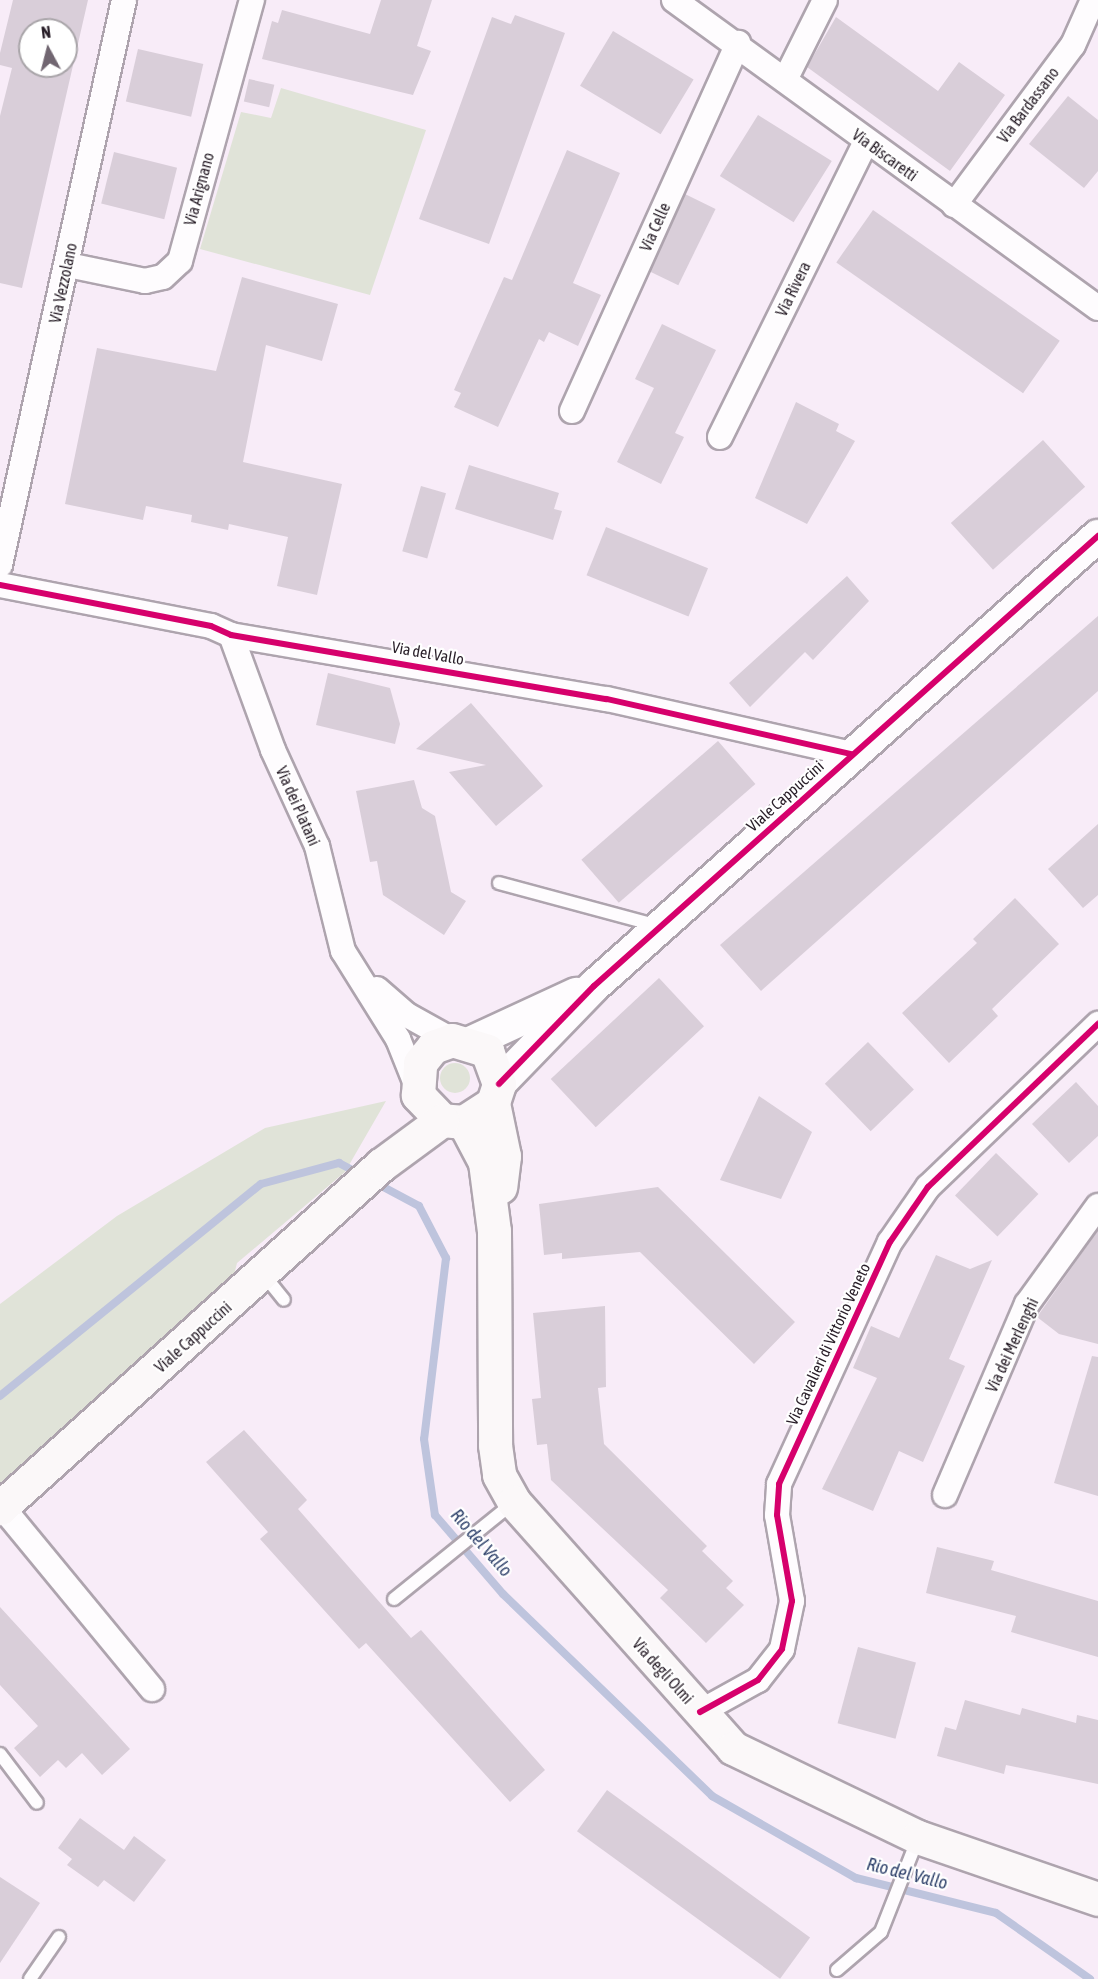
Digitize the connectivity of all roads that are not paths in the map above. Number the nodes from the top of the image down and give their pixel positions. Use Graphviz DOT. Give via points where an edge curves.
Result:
graph roads {
  1 [pos="124,0"];
  2 [pos="252,0"];
  3 [pos="674,0"];
  4 [pos="825,0"];
  5 [pos="1093,0"];
  6 [pos="738,43"];
  7 [pos="785,80"];
  8 [pos="866,141"];
  9 [pos="954,205"];
  10 [pos="68,265"];
  11 [pos="1098,308"];
  12 [pos="572,411"];
  13 [pos="720,437"];
  14 [pos="1098,536"];
  15 [pos="0,565"];
  16 [pos="0,585"];
  17 [pos="231,635"];
  18 [pos="852,754"];
  19 [pos="499,883"];
  20 [pos="660,926"];
  21 [pos="361,976"];
  22 [pos="594,986"];
  23 [pos="1098,1024"];
  24 [pos="462,1041"];
  25 [pos="417,1089"];
  26 [pos="496,1094"];
  27 [pos="453,1121"];
  28 [pos="405,1139"];
  29 [pos="1098,1206"];
  30 [pos="494,1231"];
  31 [pos="263,1274"];
  32 [pos="284,1300"];
  33 [pos="945,1495"];
  34 [pos="514,1502"];
  35 [pos="1,1507"];
  36 [pos="394,1599"];
  37 [pos="152,1689"];
  38 [pos="700,1712"];
  39 [pos="0,1754"];
  40 [pos="37,1803"];
  41 [pos="918,1837"];
  42 [pos="1098,1899"];
  43 [pos="59,1937"];
  44 [pos="837,1970"];
  45 [pos="30,1979"];
  1 -- 10 [label="street, Via Vezzolano"];
  2 -- 10 [label="street, Via Arignano" via="180,261 163,277 145,281"];
  3 -- 6 [label="street, Via Biscaretti"];
  4 -- 7 [label="street"];
  5 -- 9 [label="street, Via Bardassano" via="1073,45"];
  6 -- 7 [label="street, Via Biscaretti"];
  6 -- 12 [label="street, Via Celle"];
  7 -- 8 [label="street, Via Biscaretti"];
  8 -- 9 [label="street, Via Biscaretti"];
  8 -- 13 [label="street, Via Rivera"];
  9 -- 11 [label="street, Via Biscaretti"];
  10 -- 15 [label="street, Via Vezzolano"];
  14 -- 18 [label="street, Viale Cappuccini"];
  16 -- 17 [label="street, Via del Vallo" via="211,626"];
  17 -- 18 [label="street, Via del Vallo" via="607,699"];
  17 -- 21 [label="street, Via dei Platani" via="273,750 317,846 343,951"];
  18 -- 20 [label="street, Viale Cappuccini"];
  19 -- 20 [label="lane"];
  20 -- 22 [label="street, Viale Cappuccini"];
  21 -- 24 [label="street, Via dei Platani" via="407,1015"];
  21 -- 25 [label="street, Via dei Platani" via="398,1039"];
  22 -- 24 [label="street, Viale Cappuccini"];
  22 -- 26 [label="street, Viale Cappuccini"];
  23 -- 38 [label="street, Via Cavalieri di Vittorio Veneto" via="928,1187 890,1242 779,1484 777,1515 792,1592 782,1649 758,1680"];
  24 -- 25 [label="main road" via="433,1047 420,1063"];
  24 -- 26 [label="main road" via="497,1066"];
  25 -- 27 [label="main road"];
  25 -- 28 [label="main road, Viale Cappuccini"];
  26 -- 27 [label="main road"];
  26 -- 30 [label="main road, Via degli Olmi" via="504,1156"];
  27 -- 28 [label="main road, Viale Cappuccini"];
  27 -- 30 [label="main road, Via degli Olmi" via="485,1162"];
  28 -- 31 [label="main road, Viale Cappuccini"];
  29 -- 33 [label="street, Via dei Merlenghi" via="1028,1304"];
  30 -- 34 [label="main road, Via degli Olmi" via="495,1445 499,1475"];
  31 -- 32 [label="lane"];
  31 -- 35 [label="main road, Viale Cappuccini"];
  34 -- 36 [label="lane"];
  34 -- 38 [label="main road, Via degli Olmi"];
  35 -- 37 [label="street, Viale Cappuccini"];
  38 -- 41 [label="main road, Via degli Olmi" via="744,1756"];
  39 -- 40 [label="lane"];
  41 -- 42 [label="main road, Via degli Olmi"];
  41 -- 44 [label="lane" via="880,1932"];
  43 -- 45 [label="lane"];
}
